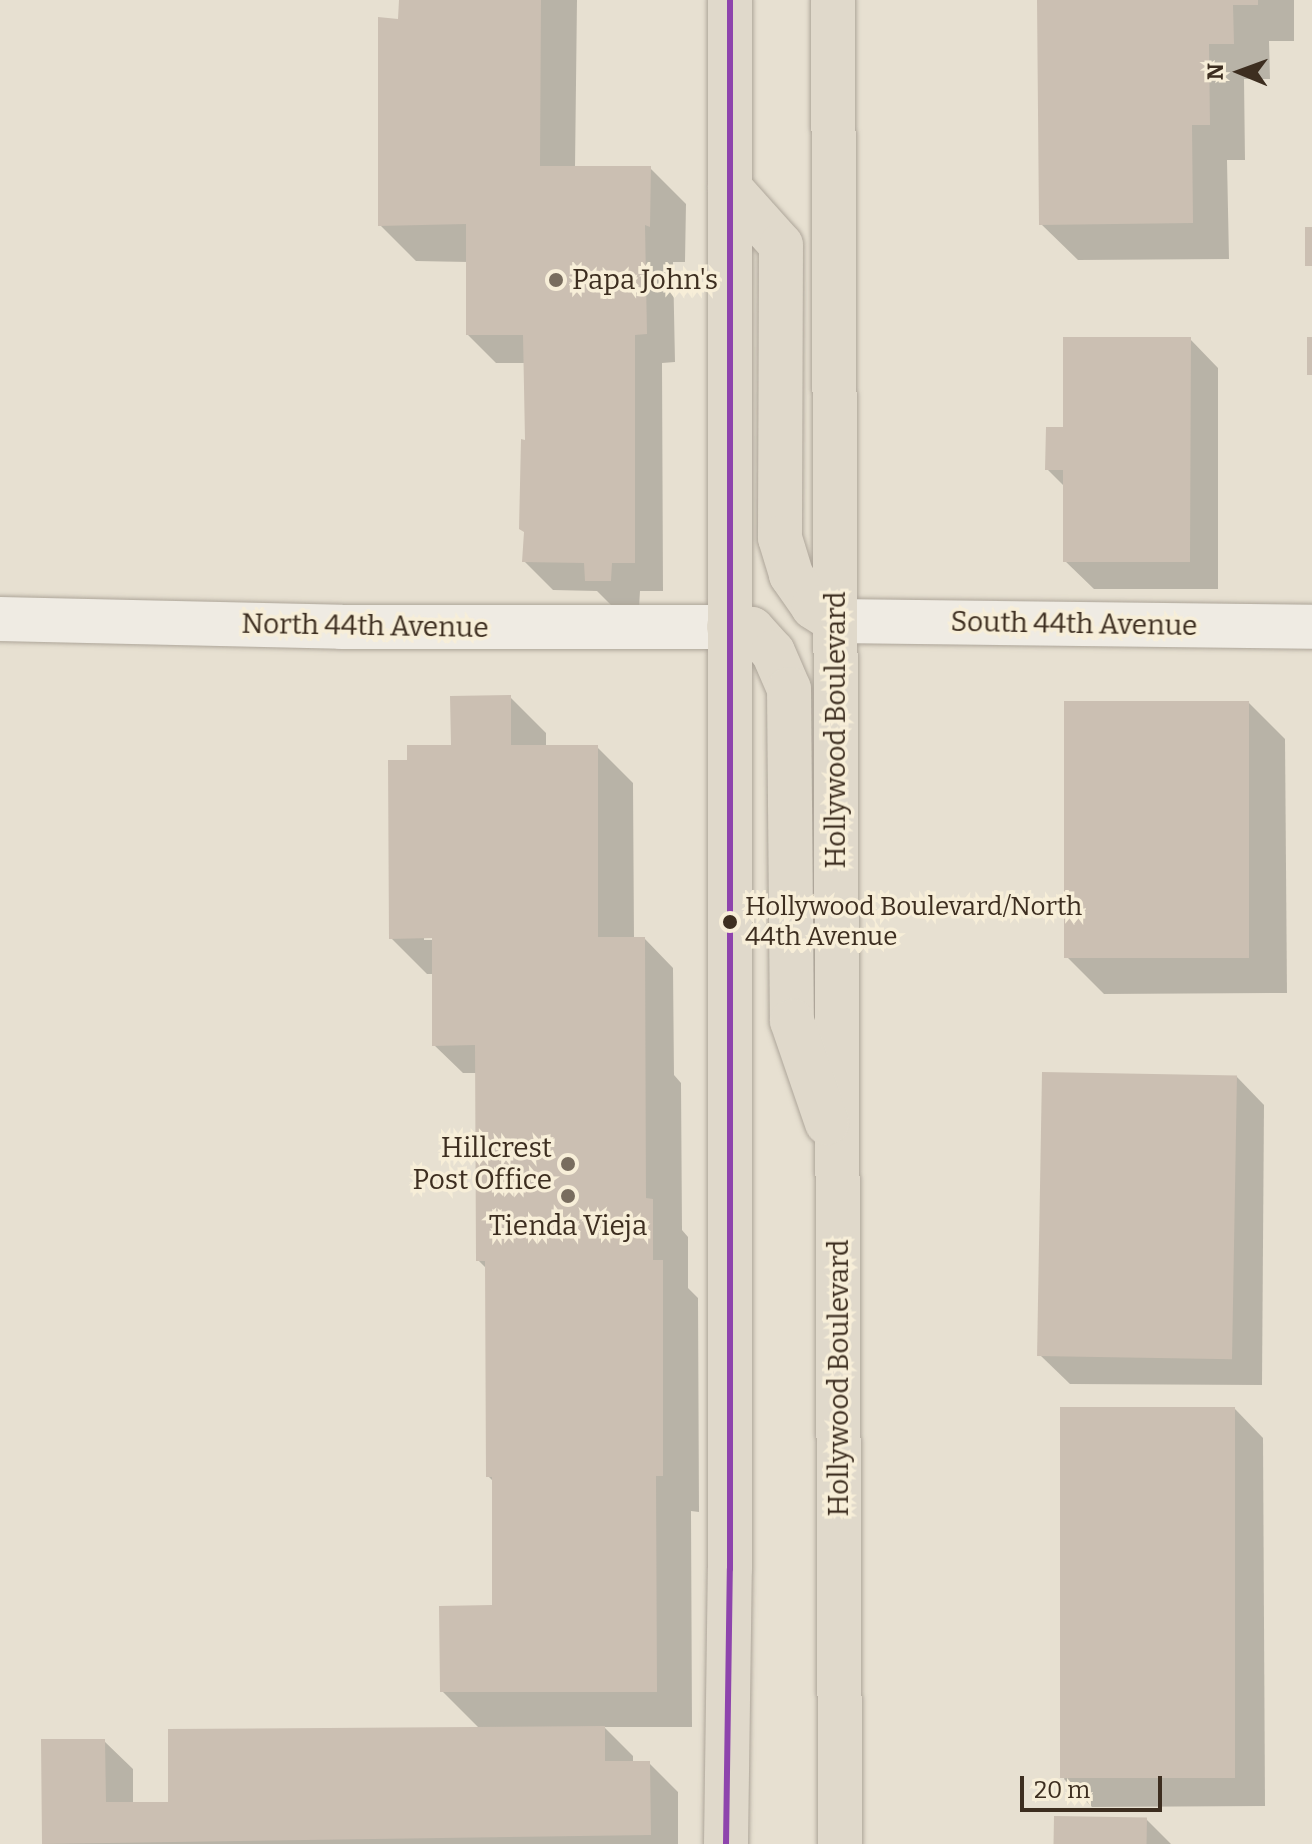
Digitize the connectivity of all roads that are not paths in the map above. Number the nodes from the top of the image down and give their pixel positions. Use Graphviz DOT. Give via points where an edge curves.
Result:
graph roads {
  1 [pos="730,0"];
  2 [pos="833,0"];
  3 [pos="730,188"];
  4 [pos="0,619"];
  5 [pos="835,621"];
  6 [pos="729,627"];
  7 [pos="1312,627"];
  8 [pos="839,1155"];
  9 [pos="726,1844"];
  10 [pos="840,1844"];
  1 -- 3 [label="highway"];
  2 -- 5 [label="highway, Hollywood Boulevard"];
  3 -- 5 [label="highway" via="781,245 780,538 791,575 813,607"];
  3 -- 6 [label="highway"];
  4 -- 6 [label="street, North 44th Avenue" via="341,627"];
  5 -- 7 [label="street, South 44th Avenue"];
  5 -- 8 [label="highway, Hollywood Boulevard"];
  6 -- 8 [label="highway" via="752,629 773,652 789,689 792,1021"];
  6 -- 9 [label="highway"];
  8 -- 10 [label="highway, Hollywood Boulevard"];
}
